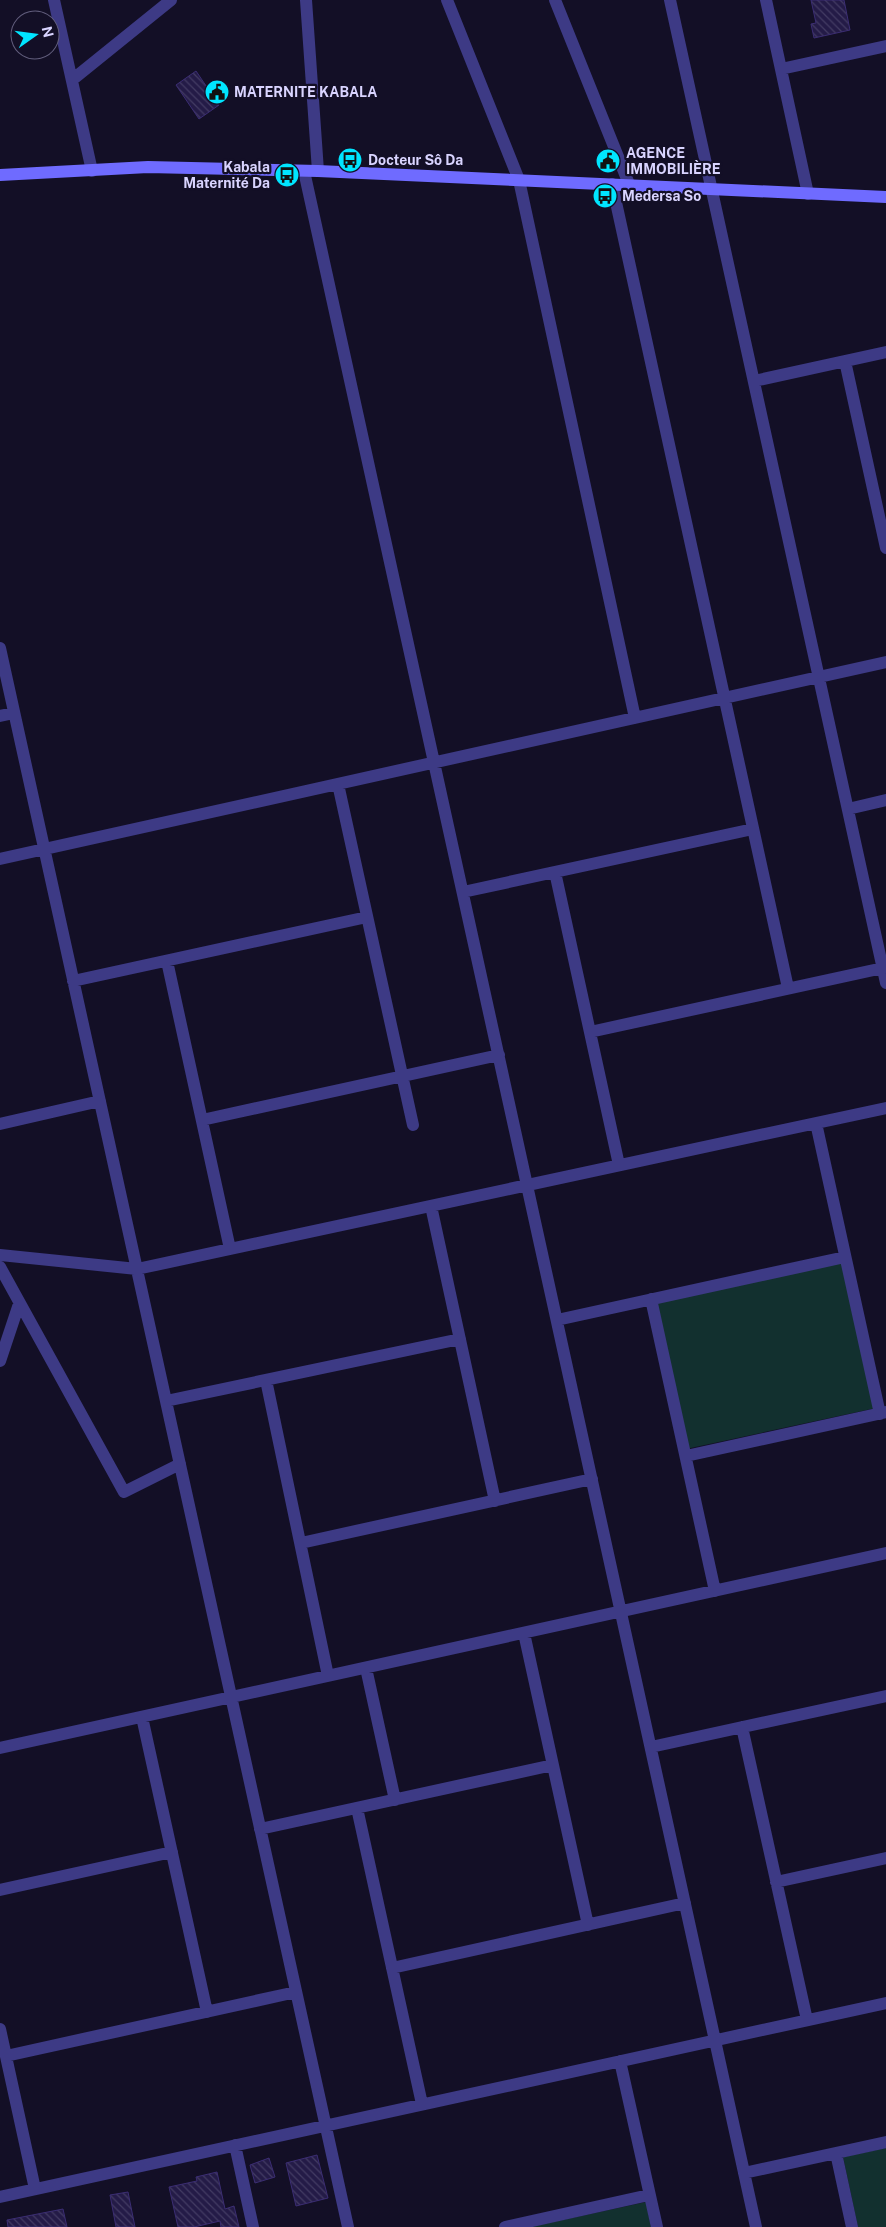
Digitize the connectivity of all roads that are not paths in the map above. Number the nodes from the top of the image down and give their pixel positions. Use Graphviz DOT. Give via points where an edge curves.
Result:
graph roads {
  1 [pos="54,0"];
  2 [pos="170,0"];
  3 [pos="306,0"];
  4 [pos="447,0"];
  5 [pos="555,0"];
  6 [pos="670,0"];
  7 [pos="766,0"];
  8 [pos="886,46"];
  9 [pos="781,69"];
  10 [pos="72,80"];
  11 [pos="92,171"];
  12 [pos="304,171"];
  13 [pos="318,171"];
  14 [pos="0,174"];
  15 [pos="519,180"];
  16 [pos="612,184"];
  17 [pos="629,184"];
  18 [pos="712,190"];
  19 [pos="808,194"];
  20 [pos="886,196"];
  21 [pos="886,352"];
  22 [pos="845,361"];
  23 [pos="754,381"];
  24 [pos="883,521"];
  25 [pos="886,548"];
  26 [pos="0,648"];
  27 [pos="886,662"];
  28 [pos="819,677"];
  29 [pos="725,698"];
  30 [pos="14,713"];
  31 [pos="0,716"];
  32 [pos="635,718"];
  33 [pos="434,762"];
  34 [pos="338,784"];
  35 [pos="886,800"];
  36 [pos="848,809"];
  37 [pos="753,828"];
  38 [pos="44,849"];
  39 [pos="0,859"];
  40 [pos="555,872"];
  41 [pos="463,892"];
  42 [pos="367,917"];
  43 [pos="167,961"];
  44 [pos="883,968"];
  45 [pos="73,981"];
  46 [pos="886,983"];
  47 [pos="788,988"];
  48 [pos="590,1032"];
  49 [pos="499,1055"];
  50 [pos="402,1076"];
  51 [pos="100,1101"];
  52 [pos="886,1108"];
  53 [pos="202,1120"];
  54 [pos="816,1123"];
  55 [pos="0,1124"];
  56 [pos="413,1125"];
  57 [pos="619,1166"];
  58 [pos="527,1185"];
  59 [pos="431,1206"];
  60 [pos="230,1249"];
  61 [pos="0,1255"];
  62 [pos="845,1257"];
  63 [pos="0,1267"];
  64 [pos="137,1269"];
  65 [pos="651,1299"];
  66 [pos="19,1304"];
  67 [pos="557,1320"];
  68 [pos="460,1339"];
  69 [pos="0,1361"];
  70 [pos="266,1380"];
  71 [pos="166,1401"];
  72 [pos="883,1413"];
  73 [pos="686,1456"];
  74 [pos="180,1464"];
  75 [pos="592,1479"];
  76 [pos="495,1500"];
  77 [pos="300,1543"];
  78 [pos="886,1553"];
  79 [pos="715,1591"];
  80 [pos="621,1612"];
  81 [pos="524,1633"];
  82 [pos="366,1668"];
  83 [pos="328,1676"];
  84 [pos="886,1696"];
  85 [pos="231,1697"];
  86 [pos="142,1717"];
  87 [pos="742,1727"];
  88 [pos="651,1747"];
  89 [pos="0,1748"];
  90 [pos="553,1765"];
  91 [pos="394,1800"];
  92 [pos="356,1808"];
  93 [pos="260,1829"];
  94 [pos="172,1852"];
  95 [pos="886,1858"];
  96 [pos="776,1882"];
  97 [pos="0,1890"];
  98 [pos="685,1903"];
  99 [pos="588,1925"];
  100 [pos="392,1968"];
  101 [pos="296,1992"];
  102 [pos="886,2003"];
  103 [pos="207,2012"];
  104 [pos="807,2020"];
  105 [pos="0,2029"];
  106 [pos="715,2040"];
  107 [pos="6,2056"];
  108 [pos="620,2061"];
  109 [pos="422,2104"];
  110 [pos="325,2126"];
  111 [pos="886,2142"];
  112 [pos="235,2145"];
  113 [pos="836,2153"];
  114 [pos="744,2173"];
  115 [pos="35,2189"];
  116 [pos="650,2195"];
  117 [pos="0,2197"];
  118 [pos="253,2227"];
  119 [pos="348,2227"];
  120 [pos="505,2227"];
  121 [pos="657,2227"];
  122 [pos="756,2227"];
  123 [pos="852,2227"];
  1 -- 10 [label="street"];
  2 -- 10 [label="street"];
  3 -- 13 [label="street"];
  4 -- 15 [label="street"];
  5 -- 17 [label="street"];
  6 -- 18 [label="street"];
  7 -- 9 [label="street"];
  8 -- 9 [label="street"];
  9 -- 19 [label="street"];
  10 -- 11 [label="street"];
  11 -- 12 [label="main road" via="148,167"];
  11 -- 14 [label="main road"];
  12 -- 13 [label="main road"];
  12 -- 33 [label="street"];
  13 -- 15 [label="main road"];
  15 -- 16 [label="main road"];
  15 -- 32 [label="street"];
  16 -- 17 [label="main road"];
  16 -- 29 [label="street"];
  17 -- 18 [label="main road"];
  18 -- 19 [label="main road"];
  18 -- 23 [label="street"];
  19 -- 20 [label="main road"];
  21 -- 22 [label="street"];
  22 -- 23 [label="street"];
  22 -- 24 [label="street"];
  23 -- 28 [label="street"];
  24 -- 25 [label="street"];
  26 -- 30 [label="street"];
  27 -- 28 [label="street"];
  28 -- 29 [label="street"];
  28 -- 36 [label="street"];
  29 -- 32 [label="street"];
  29 -- 37 [label="street"];
  30 -- 31 [label="street"];
  30 -- 38 [label="street"];
  32 -- 33 [label="street"];
  33 -- 34 [label="street"];
  33 -- 41 [label="street"];
  34 -- 38 [label="street"];
  34 -- 42 [label="street"];
  35 -- 36 [label="street"];
  36 -- 44 [label="street"];
  37 -- 40 [label="street"];
  37 -- 47 [label="street"];
  38 -- 39 [label="street"];
  38 -- 45 [label="street"];
  40 -- 41 [label="street"];
  40 -- 48 [label="street"];
  41 -- 49 [label="street"];
  42 -- 43 [label="street"];
  42 -- 50 [label="street"];
  43 -- 45 [label="street"];
  43 -- 53 [label="street"];
  44 -- 46 [label="street"];
  44 -- 47 [label="street"];
  45 -- 51 [label="street"];
  47 -- 48 [label="street"];
  48 -- 57 [label="street"];
  49 -- 50 [label="street"];
  49 -- 58 [label="street"];
  50 -- 53 [label="street"];
  50 -- 56 [label="street"];
  51 -- 55 [label="street"];
  51 -- 64 [label="street"];
  52 -- 54 [label="street"];
  53 -- 60 [label="street"];
  54 -- 57 [label="street"];
  54 -- 62 [label="street"];
  57 -- 58 [label="street"];
  58 -- 59 [label="street"];
  58 -- 67 [label="street"];
  59 -- 60 [label="street"];
  59 -- 68 [label="street"];
  60 -- 64 [label="street"];
  61 -- 64 [label="street"];
  62 -- 65 [label="street"];
  62 -- 72 [label="street"];
  63 -- 66 [label="street"];
  64 -- 71 [label="street"];
  65 -- 67 [label="street"];
  65 -- 73 [label="street"];
  66 -- 69 [label="street"];
  66 -- 74 [label="street" via="124,1492"];
  67 -- 75 [label="street"];
  68 -- 70 [label="street"];
  68 -- 76 [label="street"];
  70 -- 71 [label="street"];
  70 -- 77 [label="street"];
  71 -- 74 [label="street"];
  72 -- 73 [label="street"];
  73 -- 79 [label="street"];
  74 -- 85 [label="street"];
  75 -- 76 [label="street"];
  75 -- 80 [label="street"];
  76 -- 77 [label="street"];
  77 -- 83 [label="street"];
  78 -- 79 [label="street"];
  79 -- 80 [label="street"];
  80 -- 81 [label="street"];
  80 -- 88 [label="street"];
  81 -- 82 [label="street"];
  81 -- 90 [label="street"];
  82 -- 83 [label="street"];
  82 -- 91 [label="street"];
  83 -- 85 [label="street"];
  84 -- 87 [label="street"];
  85 -- 86 [label="street"];
  85 -- 93 [label="street"];
  86 -- 89 [label="street"];
  86 -- 94 [label="street"];
  87 -- 88 [label="street"];
  87 -- 96 [label="street"];
  88 -- 98 [label="street"];
  90 -- 91 [label="street"];
  90 -- 99 [label="street"];
  91 -- 92 [label="street"];
  92 -- 93 [label="street"];
  92 -- 100 [label="street"];
  93 -- 101 [label="street"];
  94 -- 97 [label="street"];
  94 -- 103 [label="street"];
  95 -- 96 [label="street"];
  96 -- 104 [label="street"];
  98 -- 99 [label="street"];
  98 -- 106 [label="street"];
  99 -- 100 [label="street"];
  100 -- 109 [label="street"];
  101 -- 103 [label="street"];
  101 -- 110 [label="street"];
  102 -- 104 [label="street"];
  103 -- 107 [label="street"];
  104 -- 106 [label="street"];
  105 -- 107 [label="street"];
  106 -- 108 [label="street"];
  106 -- 114 [label="street"];
  107 -- 115 [label="street"];
  108 -- 109 [label="street"];
  108 -- 116 [label="street"];
  109 -- 110 [label="street"];
  110 -- 112 [label="street"];
  110 -- 119 [label="street"];
  111 -- 113 [label="street"];
  112 -- 115 [label="street"];
  112 -- 118 [label="street"];
  113 -- 114 [label="street"];
  113 -- 123 [label="street"];
  114 -- 122 [label="street"];
  115 -- 117 [label="street"];
  116 -- 120 [label="street"];
  116 -- 121 [label="street"];
}
